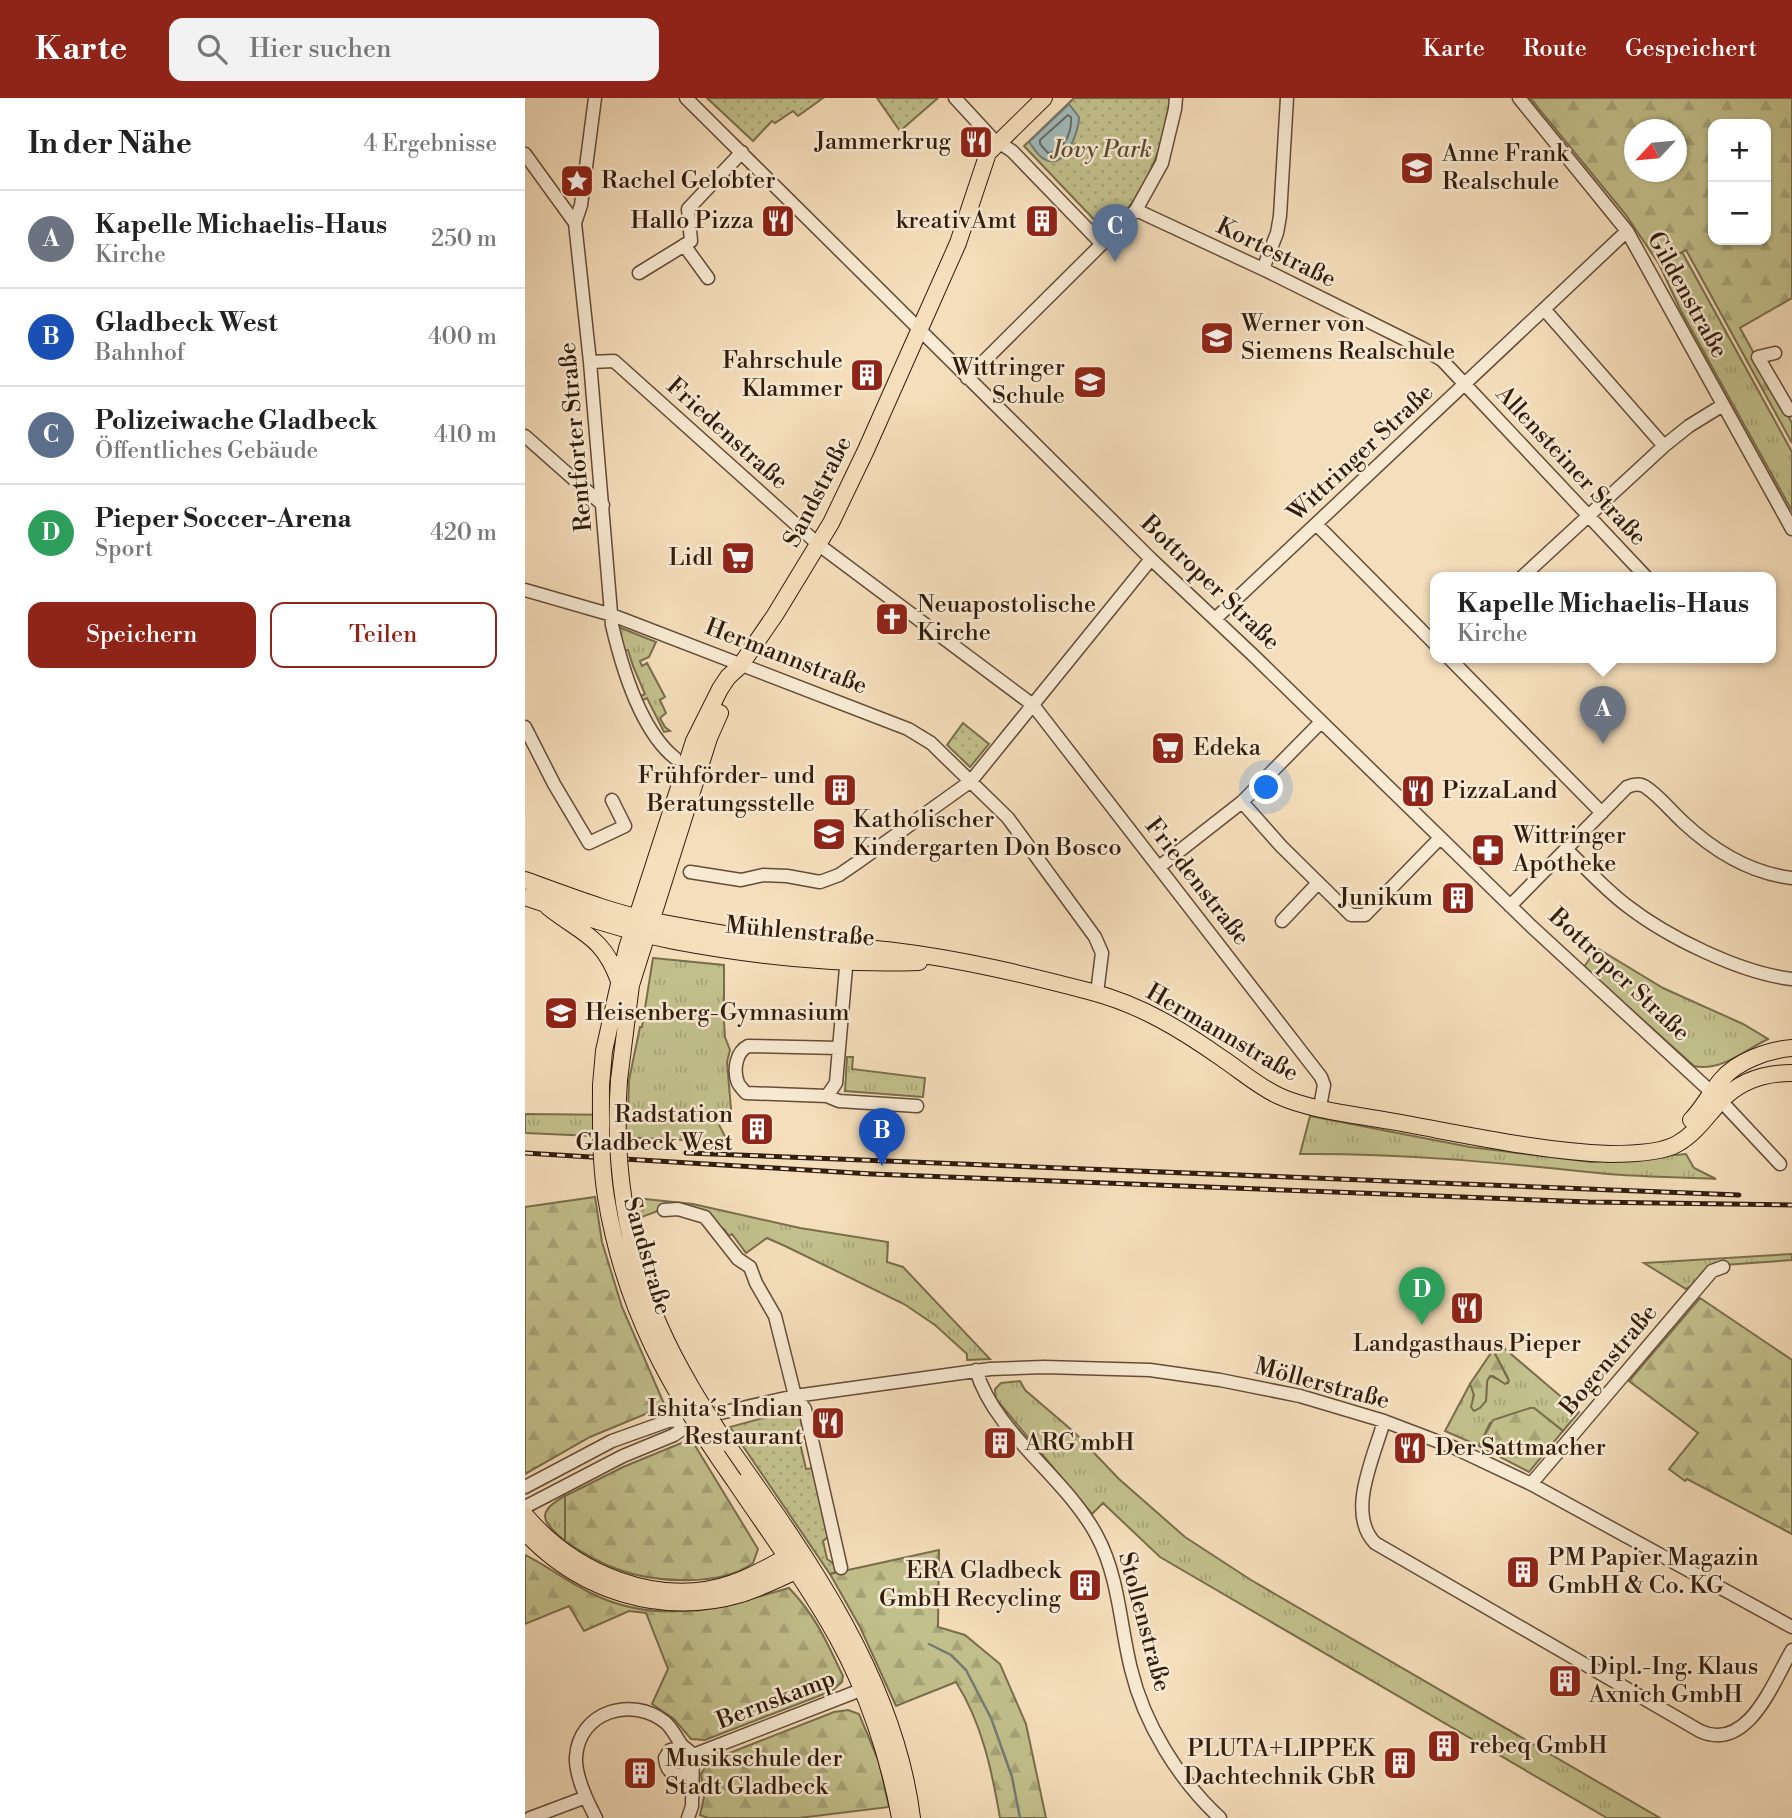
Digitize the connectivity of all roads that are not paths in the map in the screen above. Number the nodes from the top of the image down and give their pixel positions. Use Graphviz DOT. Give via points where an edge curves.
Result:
graph roads {
  1 [pos="595,98"];
  2 [pos="686,98"];
  3 [pos="955,98"];
  4 [pos="1044,98"];
  5 [pos="1055,98"];
  6 [pos="1176,98"];
  7 [pos="1286,98"];
  8 [pos="1519,98"];
  9 [pos="1002,144"];
  10 [pos="742,152"];
  11 [pos="525,154"];
  12 [pos="1136,210"];
  13 [pos="575,223"];
  14 [pos="1627,231"];
  15 [pos="1101,243"];
  16 [pos="684,245"];
  17 [pos="1263,269"];
  18 [pos="639,273"];
  19 [pos="708,278"];
  20 [pos="1544,309"];
  21 [pos="918,329"];
  22 [pos="1775,353"];
  23 [pos="590,362"];
  24 [pos="967,378"];
  25 [pos="1465,383"];
  26 [pos="1723,405"];
  27 [pos="1789,410"];
  28 [pos="525,436"];
  29 [pos="1664,446"];
  30 [pos="603,505"];
  31 [pos="1589,515"];
  32 [pos="1316,524"];
  33 [pos="1792,529"];
  34 [pos="819,545"];
  35 [pos="1151,559"];
  36 [pos="1527,572"];
  37 [pos="1641,572"];
  38 [pos="525,590"];
  39 [pos="612,615"];
  40 [pos="1215,619"];
  41 [pos="1430,639"];
  42 [pos="1454,663"];
  43 [pos="740,666"];
  44 [pos="1034,705"];
  45 [pos="1321,722"];
  46 [pos="525,727"];
  47 [pos="675,758"];
  48 [pos="971,781"];
  49 [pos="612,800"];
  50 [pos="1242,802"];
  51 [pos="1602,813"];
  52 [pos="1440,838"];
  53 [pos="1567,850"];
  54 [pos="1159,867"];
  55 [pos="689,872"];
  56 [pos="1792,878"];
  57 [pos="525,880"];
  58 [pos="1318,883"];
  59 [pos="525,897"];
  60 [pos="542,902"];
  61 [pos="1510,906"];
  62 [pos="1282,921"];
  63 [pos="643,926"];
  64 [pos="847,953"];
  65 [pos="1792,979"];
  66 [pos="619,981"];
  67 [pos="1097,993"];
  68 [pos="839,1048"];
  69 [pos="1792,1048"];
  70 [pos="1792,1073"];
  71 [pos="827,1096"];
  72 [pos="1716,1096"];
  73 [pos="917,1106"];
  74 [pos="1320,1107"];
  75 [pos="1780,1164"];
  76 [pos="664,1210"];
  77 [pos="1723,1267"];
  78 [pos="976,1370"];
  79 [pos="795,1396"];
  80 [pos="698,1418"];
  81 [pos="1384,1421"];
  82 [pos="1531,1484"];
  83 [pos="525,1488"];
  84 [pos="525,1507"];
  85 [pos="525,1516"];
  86 [pos="525,1532"];
  87 [pos="795,1562"];
  88 [pos="841,1568"];
  89 [pos="1792,1627"];
  90 [pos="1792,1650"];
  91 [pos="867,1687"];
  92 [pos="689,1756"];
  93 [pos="586,1797"];
  94 [pos="530,1818"];
  95 [pos="596,1818"];
  96 [pos="688,1818"];
  97 [pos="900,1818"];
  98 [pos="912,1818"];
  99 [pos="1220,1818"];
  1 -- 13 [label="street, Rentforter Straße"];
  2 -- 10 [label="street, Bottroper Straße"];
  3 -- 9 [label="street"];
  4 -- 9 [label="main road"];
  5 -- 9 [label="main road"];
  6 -- 12 [label="street" via="1162,163"];
  7 -- 17 [label="street" via="1277,233"];
  8 -- 14 [label="street, Gildenstraße"];
  9 -- 15 [label="street"];
  9 -- 21 [label="main road, Sandstraße" via="988,153 983,163 958,243"];
  10 -- 16 [label="street" via="688,209 691,241"];
  10 -- 21 [label="street, Bottroper Straße"];
  11 -- 13 [label="street"];
  12 -- 15 [label="street"];
  12 -- 17 [label="street, Kortestraße"];
  13 -- 23 [label="street, Rentforter Straße"];
  14 -- 20 [label="street, Wittringer Straße"];
  14 -- 26 [label="street, Gildenstraße"];
  15 -- 24 [label="street"];
  16 -- 18 [label="street"];
  16 -- 19 [label="street"];
  17 -- 25 [label="street, Kortestraße" via="1428,351"];
  20 -- 25 [label="street, Wittringer Straße"];
  20 -- 29 [label="street"];
  21 -- 24 [label="street, Bottroper Straße"];
  21 -- 34 [label="main road, Sandstraße"];
  22 -- 27 [label="street, Gildenstraße" via="1758,357"];
  23 -- 30 [label="street, Rentforter Straße"];
  23 -- 34 [label="street, Friedenstraße" via="614,361"];
  24 -- 35 [label="street, Bottroper Straße"];
  25 -- 31 [label="street, Allensteiner Straße"];
  25 -- 32 [label="street, Wittringer Straße"];
  26 -- 29 [label="street"];
  26 -- 33 [label="street, Gildenstraße"];
  28 -- 30 [label="street"];
  29 -- 31 [label="street"];
  30 -- 39 [label="street, Rentforter Straße"];
  31 -- 36 [label="street"];
  31 -- 37 [label="street, Allensteiner Straße"];
  32 -- 40 [label="street, Wittringer Straße"];
  32 -- 41 [label="street"];
  34 -- 43 [label="main road, Sandstraße"];
  34 -- 44 [label="street, Friedenstraße"];
  35 -- 40 [label="street, Bottroper Straße"];
  35 -- 44 [label="street"];
  38 -- 39 [label="street, Hermannstraße"];
  39 -- 43 [label="street, Hermannstraße"];
  39 -- 47 [label="street, Rentforter Straße" via="618,652 632,691 660,747"];
  40 -- 45 [label="street, Bottroper Straße"];
  42 -- 51 [label="street"];
  43 -- 48 [label="street, Hermannstraße" via="908,729 931,743"];
  43 -- 63 [label="main road, Sandstraße" via="720,689 694,741"];
  44 -- 48 [label="street"];
  44 -- 54 [label="street, Friedenstraße"];
  45 -- 50 [label="street"];
  45 -- 52 [label="street, Bottroper Straße"];
  46 -- 49 [label="street" via="589,843 625,827"];
  48 -- 55 [label="street" via="839,875 820,882 775,876 741,880"];
  48 -- 67 [label="street, Hermannstraße" via="1009,818 1095,937 1102,953"];
  50 -- 54 [label="street"];
  50 -- 58 [label="street"];
  51 -- 53 [label="street"];
  51 -- 56 [label="street" via="1627,787 1640,784 1721,853 1757,870"];
  52 -- 58 [label="street" via="1365,915 1351,915"];
  52 -- 61 [label="street, Bottroper Straße"];
  53 -- 61 [label="street"];
  53 -- 65 [label="street" via="1623,904 1662,930 1745,967"];
  54 -- 74 [label="street, Friedenstraße" via="1321,1077"];
  57 -- 63 [label="main road"];
  58 -- 62 [label="street"];
  59 -- 60 [label="main road"];
  60 -- 63 [label="main road"];
  60 -- 66 [label="main road" via="600,944"];
  61 -- 72 [label="street, Bottroper Straße"];
  63 -- 64 [label="main road, Mühlenstraße" via="729,950 776,956"];
  63 -- 66 [label="main road, Sandstraße"];
  63 -- 87 [label="main road, Sandstraße, bridge" via="631,985 617,1123 630,1235 670,1348"];
  64 -- 67 [label="main road, Mühlenstraße" via="1006,970"];
  64 -- 68 [label="street"];
  66 -- 87 [label="main road, Sandstraße, bridge" via="601,1085 606,1196 625,1280 659,1362 694,1424"];
  67 -- 74 [label="main road, Hermannstraße" via="1154,1014 1269,1091"];
  68 -- 71 [label="street" via="836,1083"];
  68 -- 71 [label="street" via="748,1046 736,1058 738,1084 746,1093"];
  69 -- 72 [label="main road" via="1746,1062 1724,1076"];
  70 -- 72 [label="main road" via="1769,1073"];
  71 -- 73 [label="street" via="839,1101"];
  72 -- 74 [label="main road, Hermannstraße" via="1681,1130 1649,1150 1611,1154 1547,1148"];
  72 -- 75 [label="street, Bottroper Straße"];
  76 -- 79 [label="street" via="705,1217 738,1259 750,1267 780,1331"];
  77 -- 82 [label="street, Bogenstraße" via="1712,1271"];
  78 -- 79 [label="street, Möllerstraße"];
  78 -- 81 [label="street, Möllerstraße" via="1150,1370 1300,1396"];
  78 -- 99 [label="street, Stollenstraße" via="993,1407 1096,1534 1111,1571 1132,1672 1147,1716 1191,1786"];
  79 -- 80 [label="street, Möllerstraße"];
  79 -- 88 [label="street" via="805,1409"];
  80 -- 83 [label="street, Möllerstraße" via="668,1421 612,1441"];
  80 -- 84 [label="street, Möllerstraße" via="674,1435"];
  81 -- 82 [label="street, Möllerstraße"];
  81 -- 90 [label="street" via="1361,1505 1363,1527 1375,1543 1700,1731 1717,1736 1746,1725"];
  82 -- 89 [label="street, Möllerstraße"];
  85 -- 87 [label="main road" via="564,1553 589,1569 635,1586 707,1589"];
  86 -- 87 [label="main road" via="549,1556 600,1587 654,1601 712,1601 743,1593"];
  87 -- 91 [label="main road, Sandstraße"];
  91 -- 92 [label="street, Bernskamp"];
  91 -- 97 [label="main road, Sandstraße"];
  91 -- 98 [label="main road, Sandstraße" via="893,1735"];
  92 -- 93 [label="street" via="659,1718 636,1709 610,1711 587,1727 577,1750 576,1768"];
  92 -- 96 [label="street" via="692,1806"];
  93 -- 94 [label="street"];
  93 -- 95 [label="street"];
}
